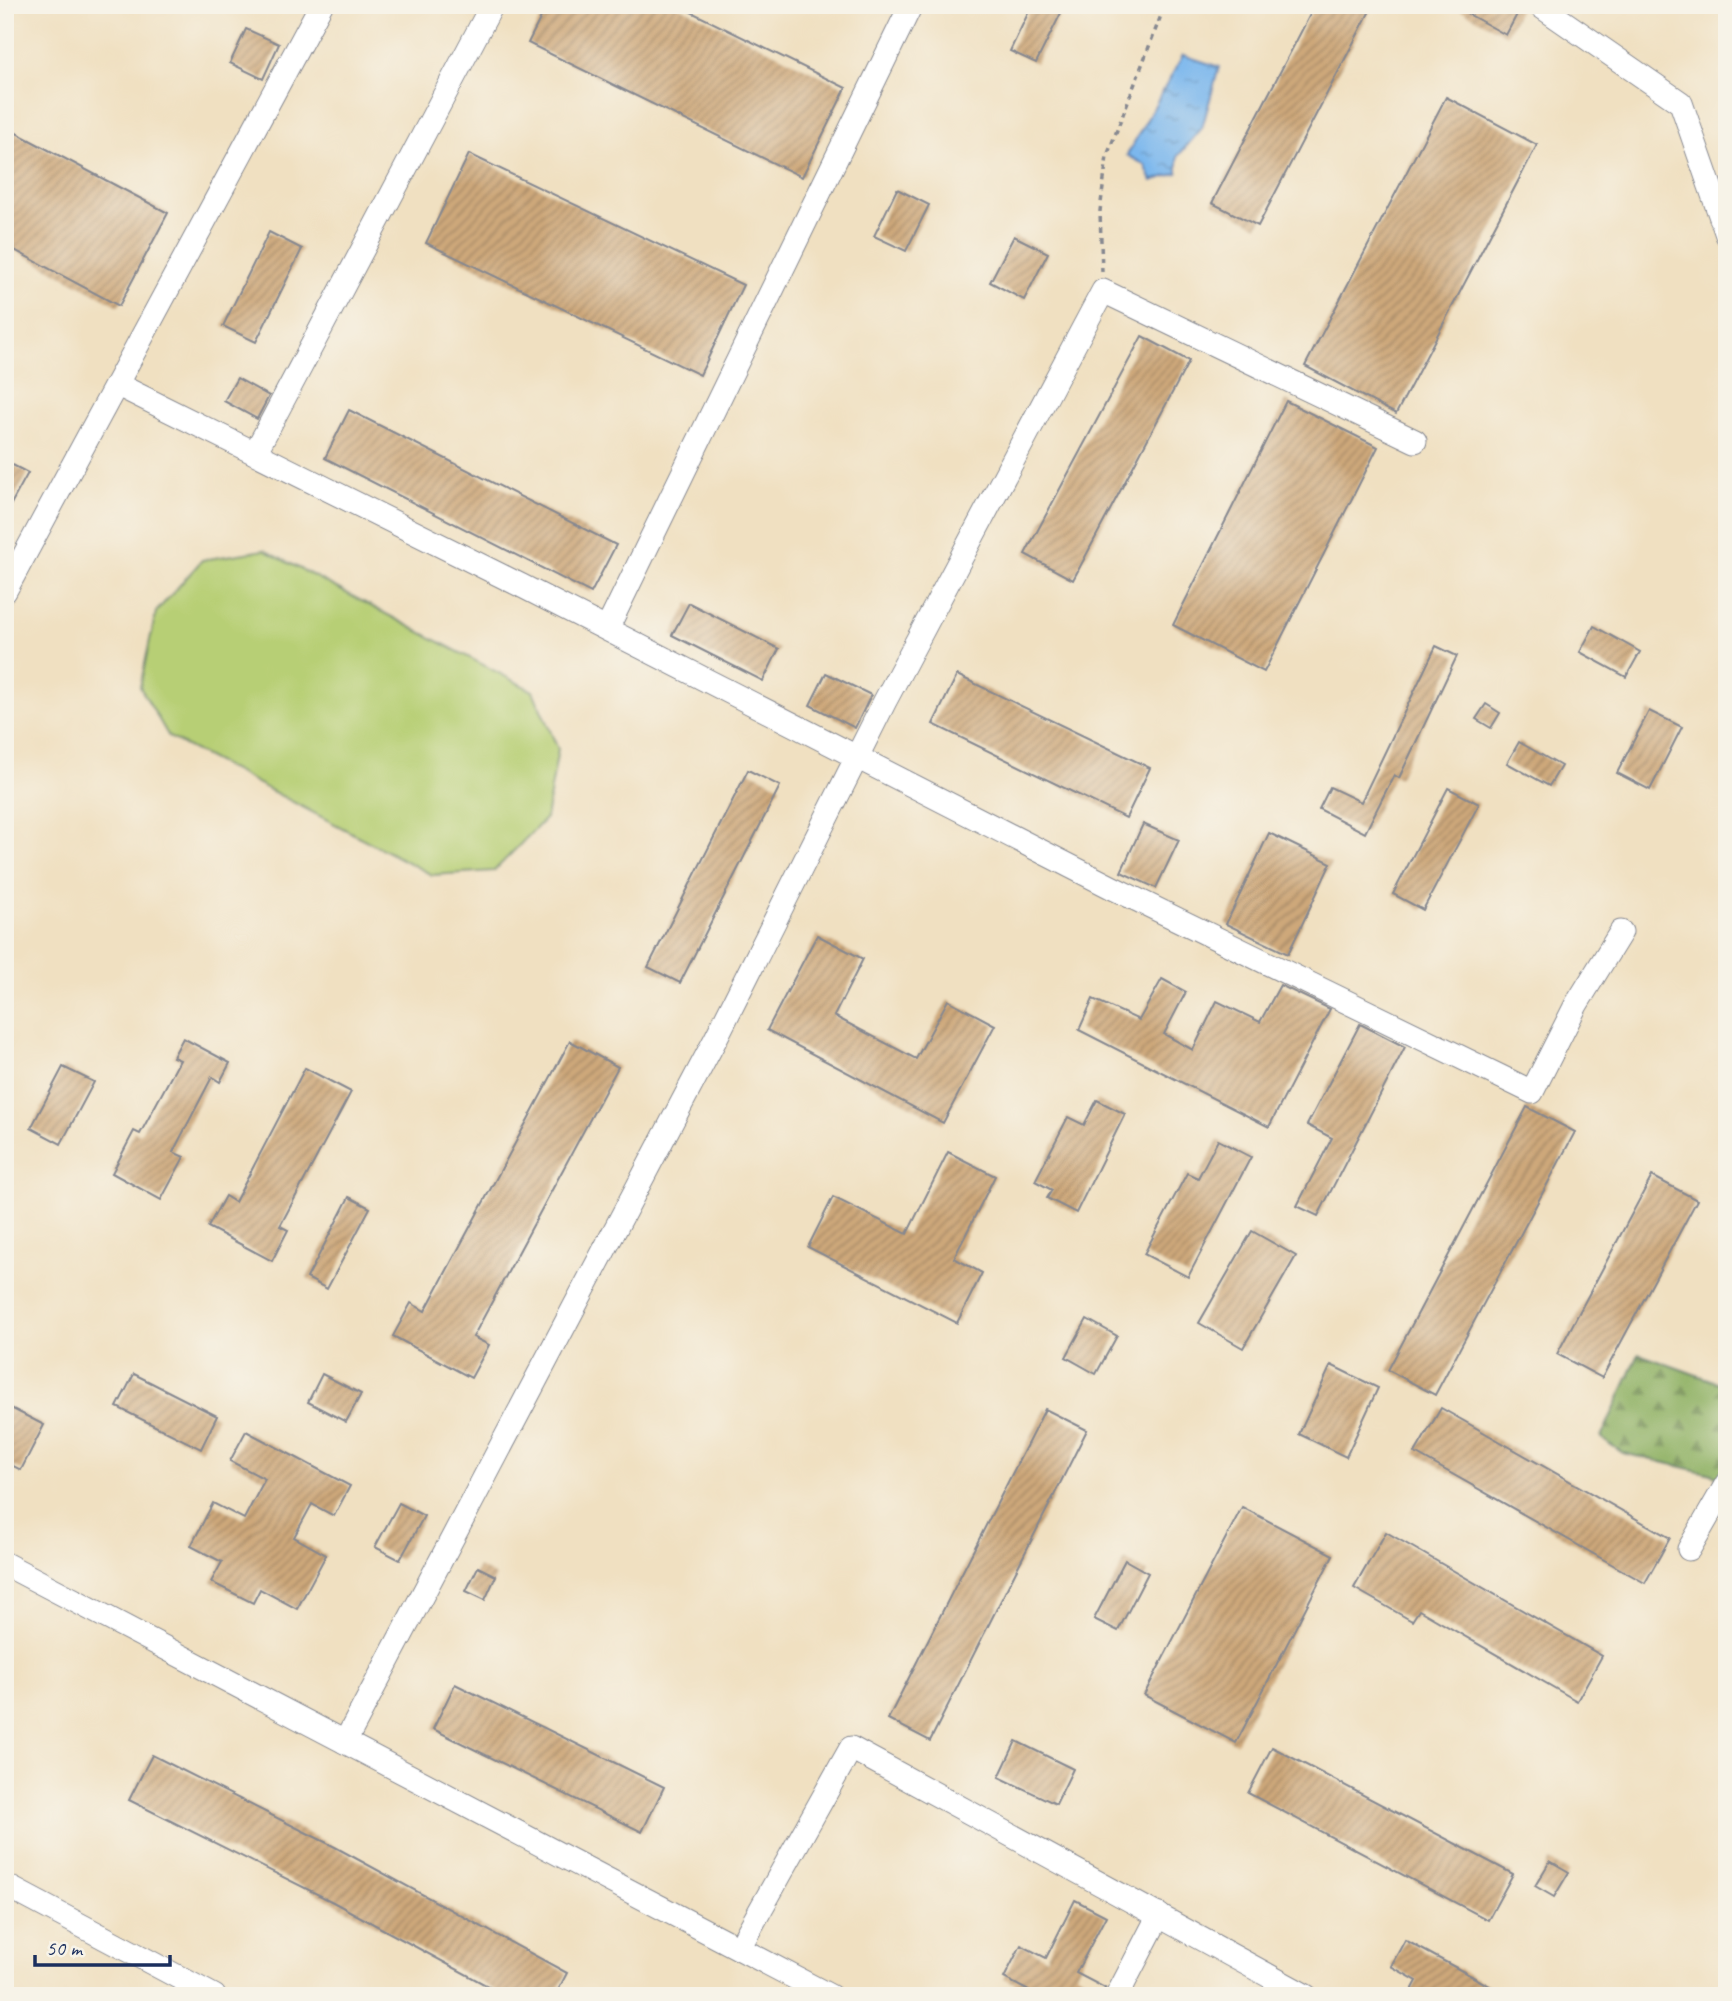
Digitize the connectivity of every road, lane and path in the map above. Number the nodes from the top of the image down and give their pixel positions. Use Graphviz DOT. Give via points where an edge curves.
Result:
graph roads {
  1 [pos="321,5"];
  2 [pos="492,5"];
  3 [pos="911,5"];
  4 [pos="1165,5"];
  5 [pos="1547,7"];
  6 [pos="1727,235"];
  7 [pos="1102,290"];
  8 [pos="118,385"];
  9 [pos="1415,441"];
  10 [pos="255,453"];
  11 [pos="5,590"];
  12 [pos="607,629"];
  13 [pos="857,757"];
  14 [pos="1621,932"];
  15 [pos="1727,1483"];
  16 [pos="1689,1549"];
  17 [pos="5,1564"];
  18 [pos="345,1742"];
  19 [pos="5,1885"];
  20 [pos="1158,1915"];
  21 [pos="739,1948"];
  22 [pos="214,1996"];
  23 [pos="830,1996"];
  24 [pos="1117,1996"];
  25 [pos="1306,1996"];
  1 -- 8 [label="lane"];
  2 -- 10 [label="lane"];
  3 -- 12 [label="lane"];
  4 -- 7 [label="path" via="1107,156 1100,211"];
  5 -- 6 [label="lane" via="1681,103"];
  7 -- 9 [label="lane"];
  7 -- 13 [label="lane"];
  8 -- 10 [label="lane"];
  8 -- 11 [label="lane"];
  10 -- 12 [label="lane"];
  12 -- 13 [label="lane"];
  13 -- 14 [label="lane" via="1111,887 1532,1092 1576,1005"];
  13 -- 18 [label="lane" via="715,1040"];
  15 -- 16 [label="lane"];
  17 -- 18 [label="lane"];
  18 -- 21 [label="lane"];
  19 -- 22 [label="lane"];
  20 -- 21 [label="lane" via="851,1748"];
  20 -- 24 [label="lane"];
  20 -- 25 [label="lane"];
  21 -- 23 [label="lane"];
}
